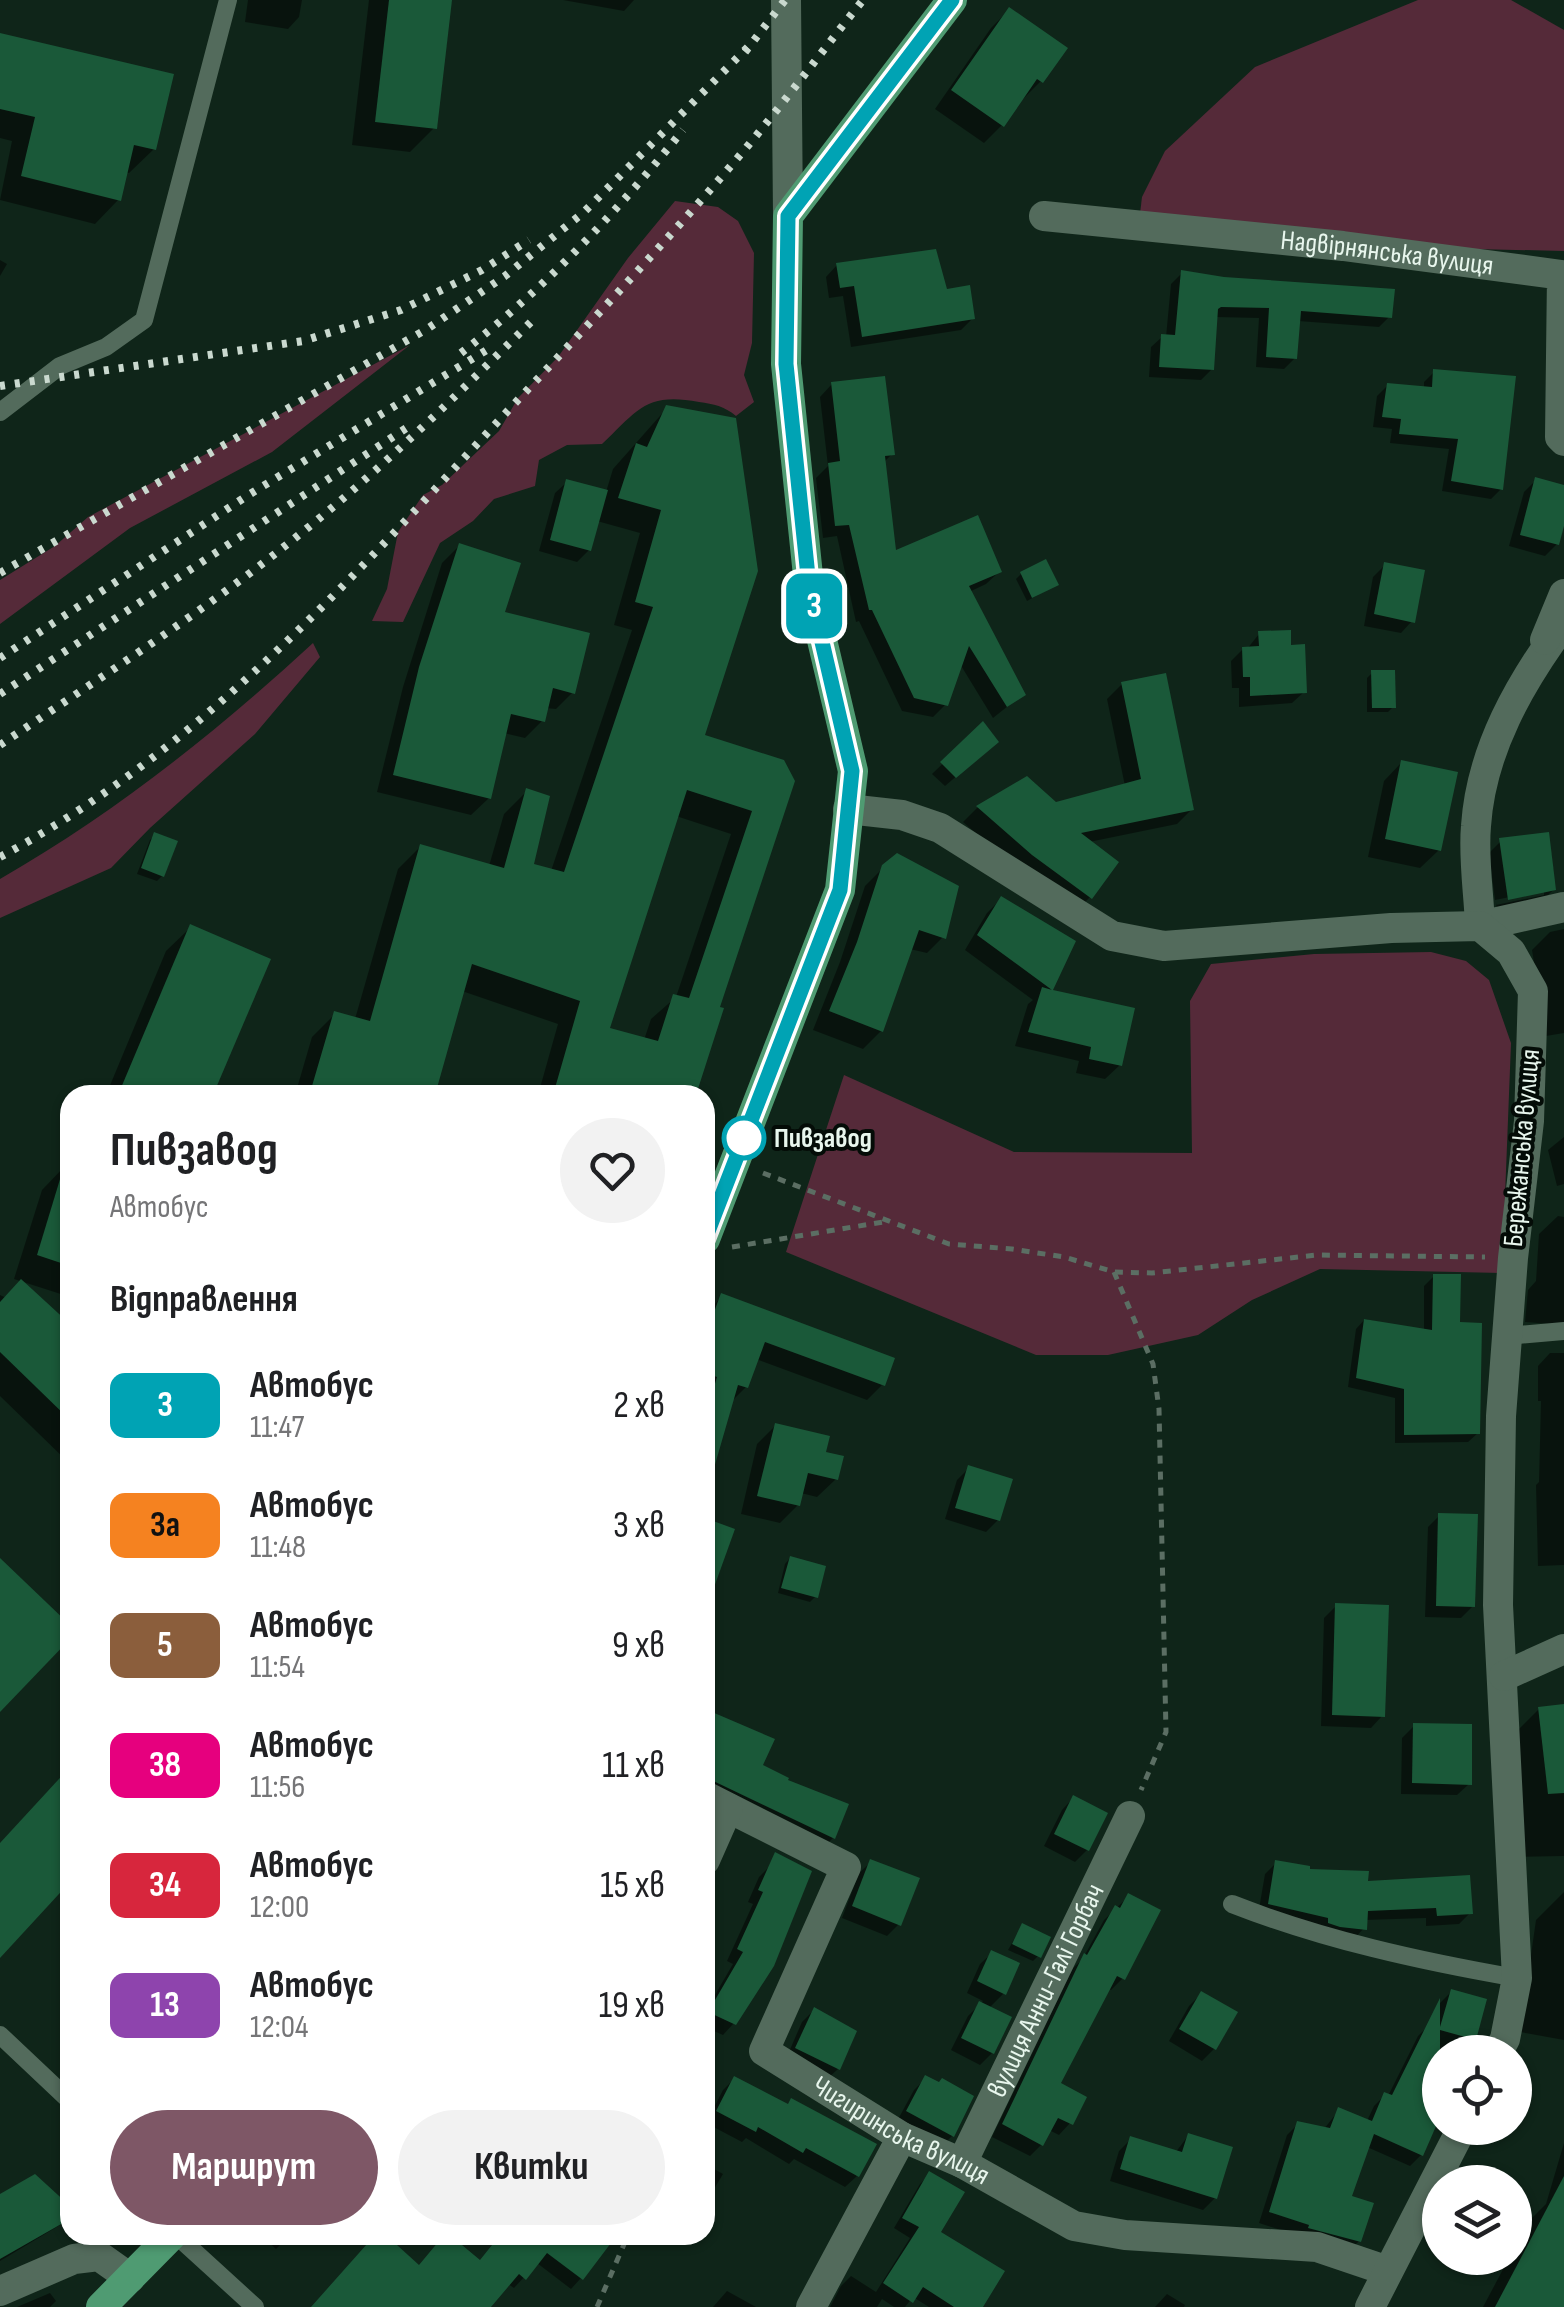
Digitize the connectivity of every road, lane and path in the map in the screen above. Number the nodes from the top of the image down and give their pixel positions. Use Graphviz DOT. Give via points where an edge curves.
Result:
graph roads {
  1 [pos="228,0"];
  2 [pos="786,0"];
  3 [pos="952,0"];
  4 [pos="788,216"];
  5 [pos="1044,216"];
  6 [pos="1563,269"];
  7 [pos="0,412"];
  8 [pos="1564,442"];
  9 [pos="1564,594"];
  10 [pos="1564,623"];
  11 [pos="1536,662"];
  12 [pos="848,809"];
  13 [pos="1564,907"];
  14 [pos="1480,926"];
  15 [pos="754,1170"];
  16 [pos="886,1222"];
  17 [pos="715,1244"];
  18 [pos="1513,1258"];
  19 [pos="1114,1272"];
  20 [pos="1564,1331"];
  21 [pos="1506,1336"];
  22 [pos="1564,1649"];
  23 [pos="1504,1676"];
  24 [pos="717,1802"];
  25 [pos="1130,1816"];
  26 [pos="1232,1904"];
  27 [pos="1517,1978"];
  28 [pos="0,2035"];
  29 [pos="1506,2035"];
  30 [pos="60,2092"];
  31 [pos="902,2136"];
  32 [pos="1453,2145"];
  33 [pos="962,2163"];
  34 [pos="164,2245"];
  35 [pos="185,2245"];
  36 [pos="624,2245"];
  37 [pos="1388,2271"];
  38 [pos="130,2278"];
  39 [pos="0,2290"];
  40 [pos="101,2307"];
  41 [pos="255,2307"];
  42 [pos="597,2307"];
  43 [pos="811,2307"];
  44 [pos="1370,2307"];
  1 -- 7 [label="lane" via="144,320 106,347 60,366"];
  2 -- 4 [label="street"];
  3 -- 4 [label="main road"];
  4 -- 12 [label="main road" via="786,364 809,586 852,771"];
  5 -- 6 [label="street, Надвірнянська вулиця"];
  6 -- 8 [label="street, Надвірнянська вулиця"];
  9 -- 11 [label="street"];
  10 -- 11 [label="street"];
  11 -- 14 [label="street" via="1487,760 1476,826"];
  12 -- 14 [label="street" via="902,815 940,828 1112,936 1164,946"];
  12 -- 17 [label="main road" via="840,890"];
  13 -- 14 [label="street"];
  14 -- 18 [label="street, Бережанська вулиця" via="1511,952 1533,991 1529,1121"];
  15 -- 16 [label="path"];
  16 -- 17 [label="path"];
  16 -- 19 [label="path" via="949,1244 1012,1248"];
  18 -- 19 [label="path" via="1317,1255"];
  18 -- 21 [label="street, Бережанська вулиця"];
  19 -- 25 [label="path" via="1153,1364 1159,1409 1166,1732"];
  20 -- 21 [label="lane"];
  21 -- 23 [label="street, Бережанська вулиця" via="1498,1605"];
  22 -- 23 [label="street"];
  23 -- 27 [label="street, Бережанська вулиця"];
  24 -- 31 [label="street, Чигиринська вулиця" via="846,1867 764,2052"];
  25 -- 33 [label="street, вулиця Анни-Галі Горбач"];
  26 -- 27 [label="lane" via="1418,1961"];
  27 -- 29 [label="street, Бережанська вулиця"];
  28 -- 30 [label="lane"];
  31 -- 33 [label="street, Чигиринська вулиця"];
  31 -- 43 [label="street"];
  32 -- 37 [label="street"];
  33 -- 37 [label="street, Чигиринська вулиця" via="1074,2226 1126,2236 1318,2246"];
  34 -- 38 [label="main road"];
  35 -- 41 [label="lane"];
  36 -- 42 [label="path"];
  37 -- 44 [label="street"];
  38 -- 39 [label="street" via="99,2256 74,2259"];
  38 -- 40 [label="main road"];
}
